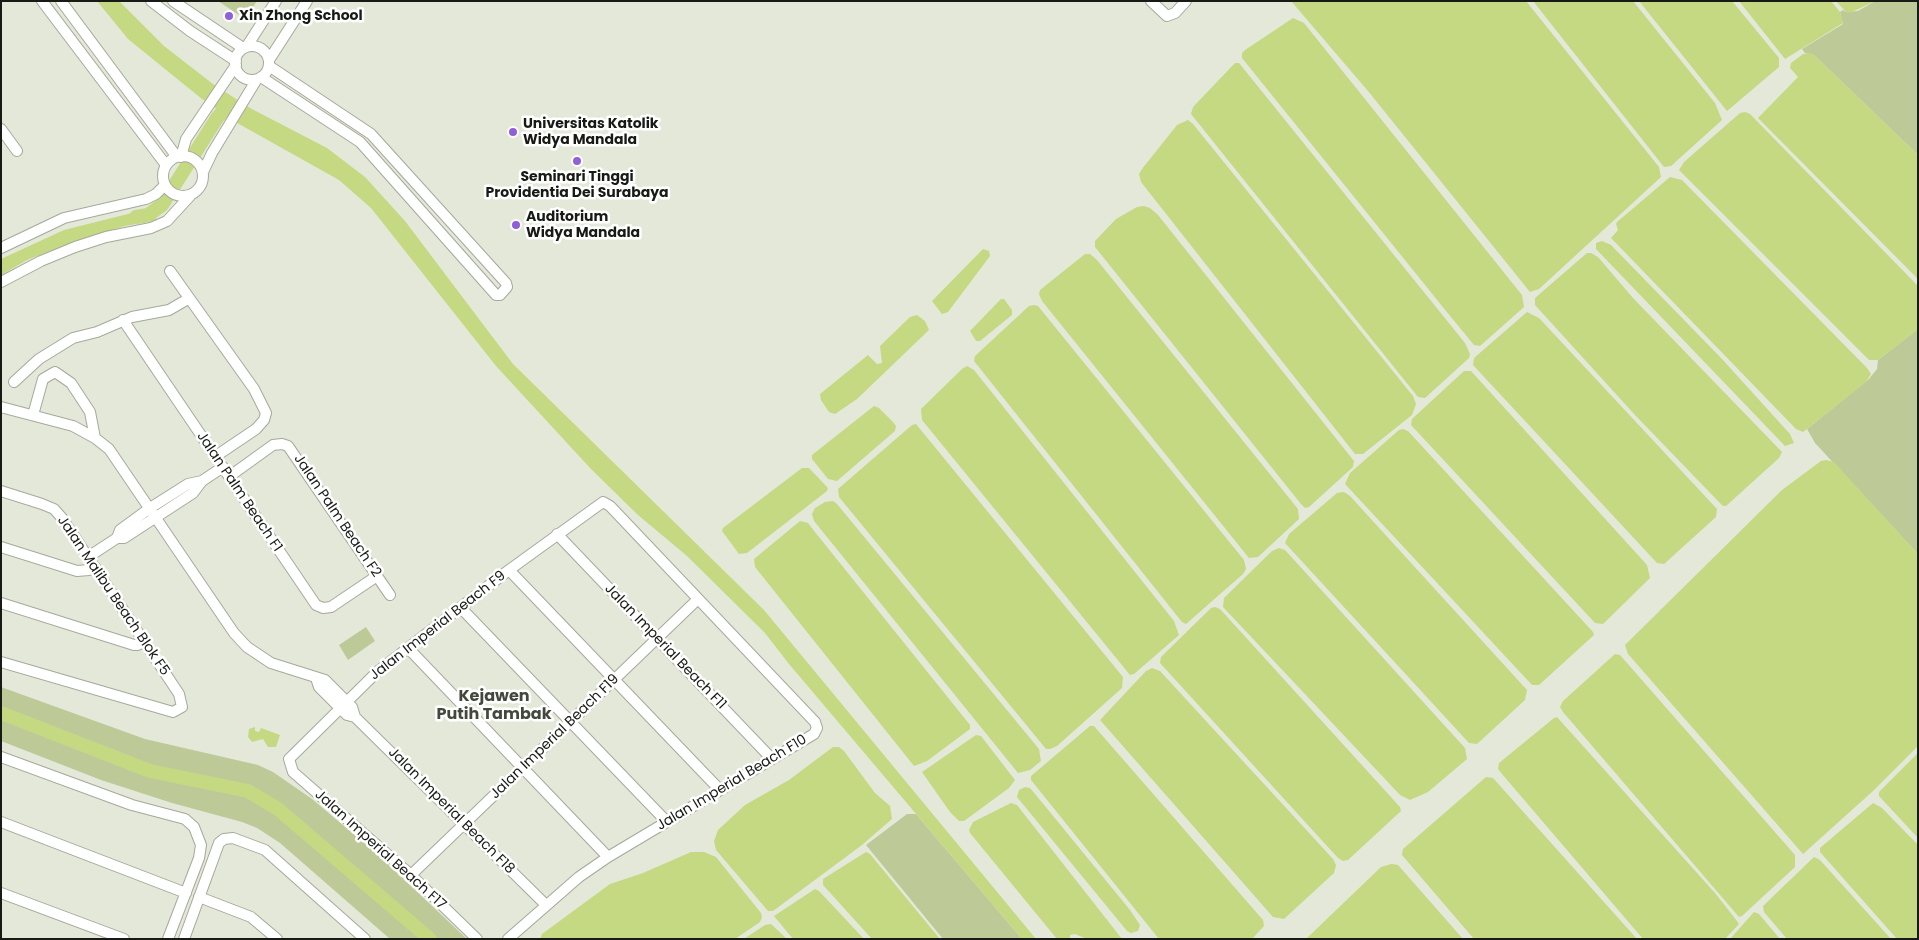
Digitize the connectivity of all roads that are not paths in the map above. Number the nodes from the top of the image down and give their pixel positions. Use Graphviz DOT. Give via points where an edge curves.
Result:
graph roads {
  1 [pos="42,1"];
  2 [pos="61,1"];
  3 [pos="151,1"];
  4 [pos="173,1"];
  5 [pos="276,1"];
  6 [pos="308,1"];
  7 [pos="1151,1"];
  8 [pos="1186,1"];
  9 [pos="245,47"];
  10 [pos="236,63"];
  11 [pos="269,63"];
  12 [pos="259,78"];
  13 [pos="1,129"];
  14 [pos="17,151"];
  15 [pos="179,157"];
  16 [pos="166,165"];
  17 [pos="203,172"];
  18 [pos="410,177"];
  19 [pos="165,184"];
  20 [pos="400,186"];
  21 [pos="190,196"];
  22 [pos="1,248"];
  23 [pos="170,271"];
  24 [pos="1,282"];
  25 [pos="188,299"];
  26 [pos="123,320"];
  27 [pos="14,382"];
  28 [pos="1,407"];
  29 [pos="33,415"];
  30 [pos="94,438"];
  31 [pos="216,456"];
  32 [pos="223,466"];
  33 [pos="230,476"];
  34 [pos="1,490"];
  35 [pos="596,504"];
  36 [pos="153,513"];
  37 [pos="558,534"];
  38 [pos="1,548"];
  39 [pos="88,557"];
  40 [pos="94,566"];
  41 [pos="509,570"];
  42 [pos="377,576"];
  43 [pos="390,594"];
  44 [pos="698,600"];
  45 [pos="1,603"];
  46 [pos="461,608"];
  47 [pos="658,639"];
  48 [pos="144,640"];
  49 [pos="408,648"];
  50 [pos="1,662"];
  51 [pos="614,680"];
  52 [pos="344,705"];
  53 [pos="570,722"];
  54 [pos="1,757"];
  55 [pos="289,759"];
  56 [pos="772,760"];
  57 [pos="524,767"];
  58 [pos="720,790"];
  59 [pos="1,822"];
  60 [pos="667,822"];
  61 [pos="464,824"];
  62 [pos="608,857"];
  63 [pos="410,875"];
  64 [pos="186,892"];
  65 [pos="1,893"];
  66 [pos="199,897"];
  67 [pos="546,905"];
  68 [pos="124,939"];
  69 [pos="168,939"];
  70 [pos="184,939"];
  71 [pos="277,939"];
  72 [pos="365,939"];
  73 [pos="476,939"];
  74 [pos="508,939"];
  1 -- 16 [label="street"];
  2 -- 15 [label="street"];
  3 -- 10 [label="street"];
  4 -- 9 [label="street"];
  5 -- 9 [label="street"];
  6 -- 11 [label="street"];
  7 -- 8 [label="street" via="1167,16 1175,13"];
  9 -- 10 [label="street"];
  9 -- 11 [label="street" via="263,49"];
  10 -- 12 [label="street" via="243,77"];
  10 -- 15 [label="street" via="200,116"];
  11 -- 12 [label="street"];
  11 -- 18 [label="street" via="371,134"];
  12 -- 17 [label="street"];
  12 -- 20 [label="street" via="360,142"];
  13 -- 14 [label="street"];
  15 -- 16 [label="street"];
  15 -- 17 [label="street" via="196,160"];
  16 -- 19 [label="street" via="163,172"];
  17 -- 21 [label="street" via="201,186"];
  18 -- 20 [label="street"];
  18 -- 20 [label="street" via="506,283 507,287 500,295 496,295"];
  19 -- 21 [label="street" via="175,195"];
  19 -- 22 [label="street" via="146,199 64,218"];
  21 -- 24 [label="street" via="167,221 152,228 75,247"];
  23 -- 25 [label="street"];
  25 -- 26 [label="street" via="169,310"];
  25 -- 31 [label="street" via="254,390 266,413 256,429"];
  26 -- 27 [label="street" via="59,345"];
  26 -- 31 [label="street, Jalan Palm Beach F1"];
  28 -- 29 [label="street, Jalan Imperial Beach F18"];
  29 -- 30 [label="street, Jalan Imperial Beach F18" via="73,426"];
  29 -- 30 [label="street" via="43,379 55,372 71,383 90,412"];
  30 -- 36 [label="street, Jalan Imperial Beach F18" via="109,449"];
  31 -- 32 [label="street, Jalan Palm Beach F1"];
  32 -- 33 [label="street, Jalan Palm Beach F1"];
  32 -- 36 [label="street" via="202,481 188,484"];
  33 -- 42 [label="street, Jalan Palm Beach F1" via="316,605 323,608 331,606"];
  33 -- 42 [label="street, Jalan Palm Beach F2" via="273,445 288,446"];
  34 -- 39 [label="street, Jalan Malibu Beach Blok F5" via="54,509"];
  35 -- 37 [label="street, Jalan Imperial Beach F9"];
  35 -- 44 [label="street, Jalan Imperial Beach F10" via="602,502 610,506"];
  36 -- 39 [label="street" via="120,530 117,538"];
  36 -- 52 [label="street, Jalan Imperial Beach F18" via="234,633 247,647 272,663 325,680"];
  37 -- 41 [label="street, Jalan Imperial Beach F9"];
  37 -- 47 [label="street, Jalan Imperial Beach F11"];
  38 -- 40 [label="street" via="77,571 90,570"];
  39 -- 40 [label="street, Jalan Malibu Beach Blok F5"];
  40 -- 48 [label="street, Jalan Malibu Beach Blok F5"];
  41 -- 46 [label="street, Jalan Imperial Beach F9"];
  41 -- 51 [label="street"];
  42 -- 43 [label="street, Jalan Palm Beach F2"];
  44 -- 47 [label="street, Jalan Imperial Beach F19"];
  44 -- 56 [label="street, Jalan Imperial Beach F10" via="817,725 814,734"];
  45 -- 48 [label="street" via="134,645"];
  46 -- 49 [label="street, Jalan Imperial Beach F9"];
  46 -- 53 [label="street"];
  47 -- 51 [label="street, Jalan Imperial Beach F19"];
  47 -- 56 [label="street, Jalan Imperial Beach F11"];
  48 -- 50 [label="street, Jalan Malibu Beach Blok F5" via="179,694 182,707 173,712"];
  49 -- 52 [label="street, Jalan Imperial Beach F9" via="377,672"];
  49 -- 57 [label="street"];
  51 -- 53 [label="street, Jalan Imperial Beach F19"];
  51 -- 58 [label="street"];
  52 -- 55 [label="street, Jalan Imperial Beach F9"];
  52 -- 61 [label="street, Jalan Imperial Beach F18" via="352,707 355,716"];
  53 -- 57 [label="street, Jalan Imperial Beach F19"];
  53 -- 60 [label="street"];
  54 -- 64 [label="street" via="132,806 185,819 199,836 201,845"];
  55 -- 63 [label="street, Jalan Imperial Beach F17" via="292,772"];
  56 -- 58 [label="street, Jalan Imperial Beach F10"];
  57 -- 61 [label="street, Jalan Imperial Beach F19"];
  57 -- 62 [label="street"];
  58 -- 60 [label="street, Jalan Imperial Beach F10"];
  59 -- 64 [label="street"];
  60 -- 62 [label="street, Jalan Imperial Beach F10"];
  61 -- 63 [label="street, Jalan Imperial Beach F19"];
  61 -- 67 [label="street, Jalan Imperial Beach F18"];
  62 -- 67 [label="street, Jalan Imperial Beach F10"];
  63 -- 73 [label="street, Jalan Imperial Beach F17"];
  64 -- 69 [label="street"];
  65 -- 68 [label="street"];
  66 -- 70 [label="street"];
  66 -- 71 [label="street" via="250,917"];
  66 -- 72 [label="street" via="219,844 224,839 233,838 265,850"];
  67 -- 74 [label="street, Jalan Imperial Beach F10"];
}
